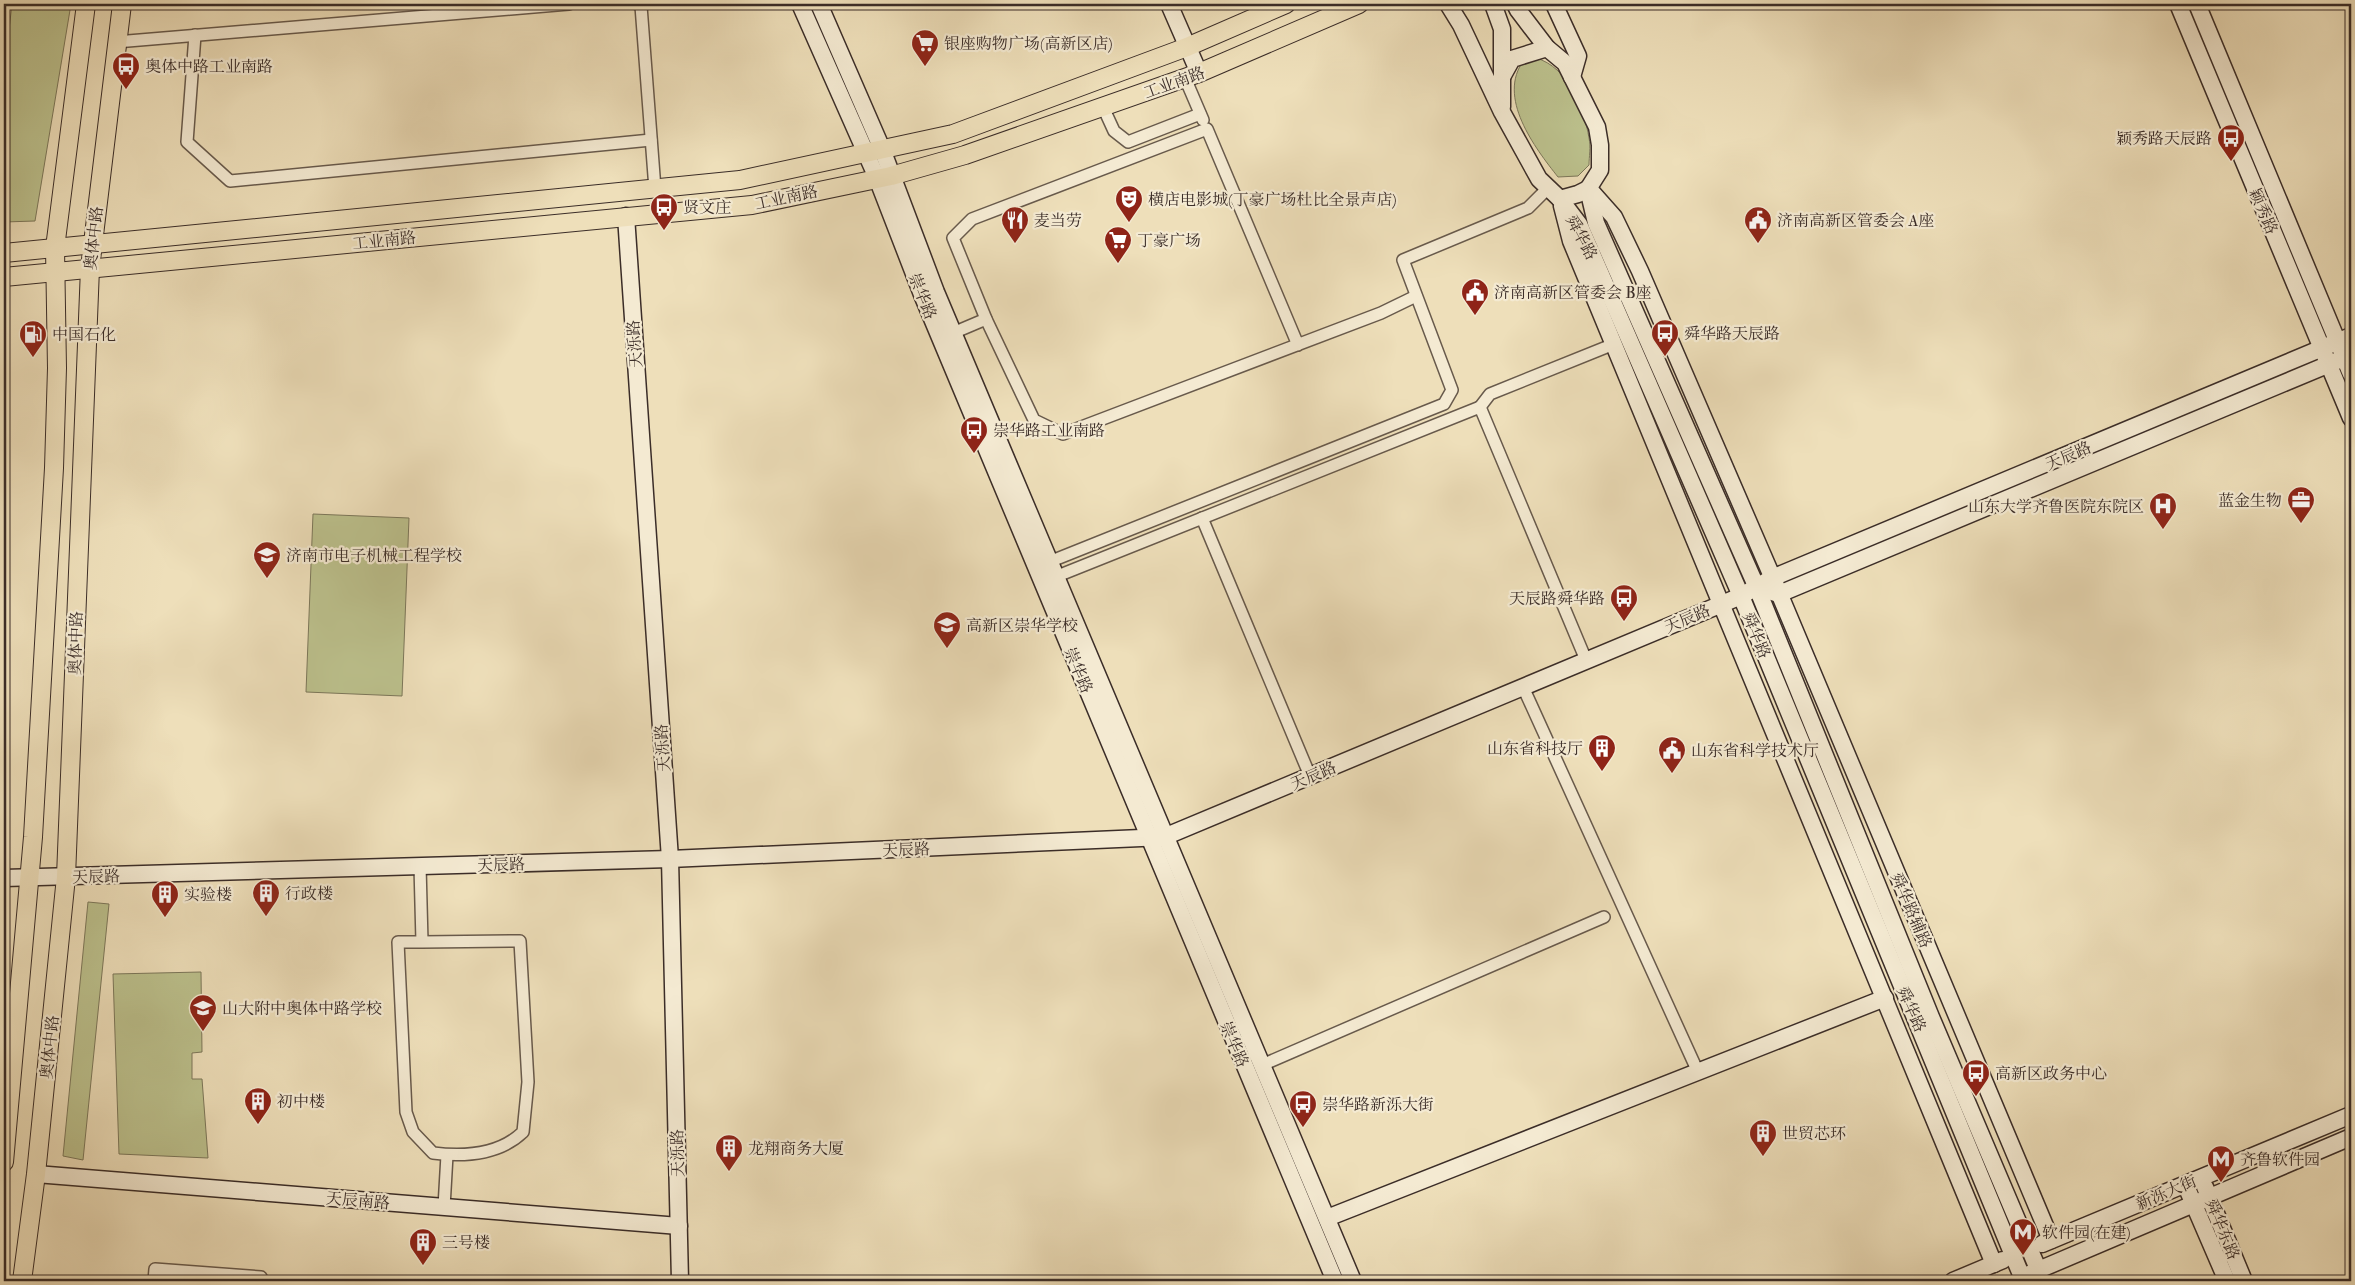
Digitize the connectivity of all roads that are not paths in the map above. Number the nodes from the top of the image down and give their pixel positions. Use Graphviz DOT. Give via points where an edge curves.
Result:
graph roads {
  1 [pos="86,4"];
  2 [pos="122,4"];
  3 [pos="569,4"];
  4 [pos="637,4"];
  5 [pos="800,4"];
  6 [pos="819,4"];
  7 [pos="1168,4"];
  8 [pos="1286,4"];
  9 [pos="1359,4"];
  10 [pos="1448,4"];
  11 [pos="1493,4"];
  12 [pos="1515,4"];
  13 [pos="1554,4"];
  14 [pos="2178,4"];
  15 [pos="2197,4"];
  16 [pos="195,35"];
  17 [pos="116,42"];
  18 [pos="1188,47"];
  19 [pos="1547,48"];
  20 [pos="1192,76"];
  21 [pos="1502,77"];
  22 [pos="1572,77"];
  23 [pos="1103,107"];
  24 [pos="1502,112"];
  25 [pos="1200,114"];
  26 [pos="1206,129"];
  27 [pos="652,140"];
  28 [pos="873,150"];
  29 [pos="884,177"];
  30 [pos="655,189"];
  31 [pos="1547,189"];
  32 [pos="1588,189"];
  33 [pos="1560,199"];
  34 [pos="626,216"];
  35 [pos="92,244"];
  36 [pos="55,248"];
  37 [pos="4,253"];
  38 [pos="90,268"];
  39 [pos="56,271"];
  40 [pos="4,277"];
  41 [pos="1416,296"];
  42 [pos="986,319"];
  43 [pos="953,333"];
  44 [pos="2345,339"];
  45 [pos="1614,344"];
  46 [pos="1298,345"];
  47 [pos="2322,349"];
  48 [pos="2348,357"];
  49 [pos="2329,364"];
  50 [pos="2351,374"];
  51 [pos="1480,407"];
  52 [pos="2351,418"];
  53 [pos="1202,518"];
  54 [pos="1052,570"];
  55 [pos="1775,584"];
  56 [pos="1757,588"];
  57 [pos="1741,596"];
  58 [pos="1723,603"];
  59 [pos="1586,660"];
  60 [pos="1523,686"];
  61 [pos="1310,776"];
  62 [pos="1156,838"];
  63 [pos="670,859"];
  64 [pos="420,866"];
  65 [pos="29,877"];
  66 [pos="66,877"];
  67 [pos="4,878"];
  68 [pos="1604,917"];
  69 [pos="422,942"];
  70 [pos="1885,998"];
  71 [pos="1262,1065"];
  72 [pos="1698,1072"];
  73 [pos="2351,1115"];
  74 [pos="2351,1137"];
  75 [pos="447,1155"];
  76 [pos="4,1162"];
  77 [pos="36,1174"];
  78 [pos="2193,1181"];
  79 [pos="2210,1197"];
  80 [pos="2194,1204"];
  81 [pos="444,1207"];
  82 [pos="1327,1218"];
  83 [pos="679,1226"];
  84 [pos="2051,1240"];
  85 [pos="2030,1249"];
  86 [pos="2014,1256"];
  87 [pos="1994,1264"];
  88 [pos="2038,1269"];
  89 [pos="2018,1279"];
  90 [pos="22,1281"];
  91 [pos="154,1281"];
  92 [pos="260,1281"];
  93 [pos="680,1281"];
  94 [pos="1335,1281"];
  95 [pos="1353,1281"];
  96 [pos="1953,1281"];
  97 [pos="2227,1281"];
  98 [pos="2244,1281"];
  1 -- 36 [label="main road, 奥体中路"];
  2 -- 17 [label="main road, 奥体中路"];
  3 -- 16 [label="street"];
  4 -- 27 [label="street" via="641,6"];
  5 -- 28 [label="main road, 崇华路"];
  6 -- 28 [label="main road, 崇华路"];
  7 -- 18 [label="main road"];
  8 -- 18 [label="main road, 工业南路"];
  9 -- 20 [label="main road, 工业南路"];
  10 -- 24 [label="main road"];
  11 -- 21 [label="main road, 舜华路" via="1502,29"];
  12 -- 19 [label="main road, 舜华路"];
  13 -- 22 [label="main road" via="1578,56"];
  14 -- 47 [label="main road, 颖秀路"];
  15 -- 44 [label="main road, 颖秀路"];
  16 -- 17 [label="street"];
  16 -- 27 [label="street" via="187,142 230,181"];
  17 -- 35 [label="main road, 奥体中路"];
  18 -- 20 [label="main road"];
  18 -- 28 [label="main road, 工业南路" via="953,134"];
  19 -- 21 [label="main road" via="1512,59"];
  19 -- 22 [label="main road, 舜华路" via="1565,63"];
  20 -- 23 [label="main road, 工业南路"];
  20 -- 25 [label="street"];
  21 -- 24 [label="main road, 舜华路"];
  22 -- 32 [label="main road, 舜华路" via="1598,127 1600,170"];
  23 -- 25 [label="street" via="1114,131 1128,142"];
  23 -- 29 [label="main road, 工业南路" via="965,154"];
  24 -- 31 [label="main road, 舜华路"];
  25 -- 26 [label="street"];
  26 -- 42 [label="street" via="972,219 953,238"];
  26 -- 46 [label="street"];
  27 -- 30 [label="street"];
  28 -- 29 [label="main road, 崇华路"];
  28 -- 30 [label="main road, 工业南路" via="740,180"];
  29 -- 34 [label="main road, 工业南路" via="752,205"];
  29 -- 43 [label="main road, 崇华路"];
  29 -- 62 [label="main road, 崇华路" via="923,297"];
  30 -- 35 [label="main road, 工业南路"];
  31 -- 33 [label="main road, 舜华路"];
  31 -- 41 [label="street" via="1528,208 1403,260"];
  32 -- 33 [label="main road"];
  32 -- 55 [label="main road, 舜华路辅路" via="1614,217"];
  32 -- 56 [label="main road, 舜华路" via="1596,222"];
  33 -- 45 [label="main road" via="1571,241"];
  33 -- 57 [label="main road, 舜华路" via="1579,224"];
  34 -- 38 [label="main road, 工业南路"];
  34 -- 63 [label="main road, 天泺路"];
  35 -- 36 [label="main road, 工业南路"];
  35 -- 38 [label="main road, 奥体中路"];
  36 -- 37 [label="main road, 工业南路"];
  36 -- 39 [label="main road, 奥体中路"];
  38 -- 39 [label="main road, 工业南路"];
  38 -- 66 [label="main road, 奥体中路"];
  39 -- 40 [label="main road, 工业南路"];
  39 -- 65 [label="main road, 奥体中路" via="54,468"];
  41 -- 46 [label="street"];
  41 -- 54 [label="street" via="1452,390 1444,404"];
  42 -- 43 [label="street"];
  42 -- 46 [label="street" via="1034,420 1063,434"];
  43 -- 54 [label="main road, 崇华路"];
  44 -- 47 [label="main road, 天辰路"];
  44 -- 48 [label="main road, 颖秀路"];
  45 -- 51 [label="street" via="1490,394"];
  45 -- 58 [label="main road"];
  47 -- 49 [label="main road, 颖秀路"];
  47 -- 55 [label="main road, 天辰路"];
  48 -- 49 [label="main road, 天辰路"];
  48 -- 50 [label="main road, 颖秀路"];
  49 -- 52 [label="main road, 颖秀路"];
  49 -- 55 [label="main road, 天辰路"];
  51 -- 53 [label="street"];
  51 -- 59 [label="street"];
  53 -- 54 [label="street"];
  53 -- 61 [label="street"];
  54 -- 62 [label="main road, 崇华路"];
  55 -- 56 [label="main road, 天辰路"];
  55 -- 84 [label="main road, 舜华路辅路"];
  56 -- 57 [label="main road, 天辰路"];
  56 -- 85 [label="main road, 舜华路" via="1931,1017"];
  57 -- 58 [label="main road, 天辰路"];
  57 -- 86 [label="main road, 舜华路"];
  58 -- 59 [label="main road, 天辰路"];
  58 -- 70 [label="main road"];
  59 -- 60 [label="main road, 天辰路"];
  60 -- 61 [label="main road, 天辰路"];
  60 -- 72 [label="street"];
  61 -- 62 [label="main road, 天辰路"];
  62 -- 63 [label="main road, 天辰路"];
  62 -- 71 [label="main road, 崇华路"];
  62 -- 94 [label="main road, 崇华路"];
  63 -- 64 [label="main road, 天辰路"];
  63 -- 83 [label="main road, 天泺路"];
  64 -- 66 [label="main road, 天辰路"];
  64 -- 69 [label="street"];
  65 -- 66 [label="main road, 天辰路"];
  65 -- 67 [label="main road, 天辰路"];
  65 -- 76 [label="main road, 奥体中路"];
  66 -- 77 [label="main road, 奥体中路"];
  68 -- 71 [label="street"];
  69 -- 75 [label="street" via="398,942 406,1112 412,1132 433,1153"];
  69 -- 75 [label="street" via="520,941 528,1082 523,1132 514,1142 476,1155"];
  70 -- 72 [label="main road"];
  70 -- 87 [label="main road"];
  71 -- 82 [label="main road, 崇华路"];
  72 -- 82 [label="main road"];
  73 -- 78 [label="main road, 新泺大街"];
  74 -- 79 [label="main road, 新泺大街"];
  75 -- 81 [label="street"];
  77 -- 81 [label="main road, 天辰南路"];
  77 -- 90 [label="main road, 奥体中路"];
  78 -- 79 [label="main road, 舜华东路"];
  78 -- 80 [label="main road, 舜华东路"];
  78 -- 84 [label="main road, 新泺大街"];
  79 -- 80 [label="main road, 新泺大街"];
  79 -- 98 [label="main road, 舜华东路"];
  80 -- 88 [label="main road, 新泺大街"];
  80 -- 97 [label="main road, 舜华东路"];
  81 -- 83 [label="main road, 天辰南路"];
  82 -- 95 [label="main road, 崇华路"];
  83 -- 93 [label="main road, 天泺路"];
  84 -- 85 [label="main road, 新泺大街"];
  85 -- 86 [label="main road, 新泺大街"];
  85 -- 88 [label="main road, 舜华路"];
  86 -- 87 [label="main road, 新泺大街"];
  86 -- 89 [label="main road, 舜华路"];
  87 -- 96 [label="main road, 新泺大街"];
  88 -- 89 [label="main road, 新泺大街"];
  91 -- 92 [label="street" via="155,1269 260,1277"];
}
